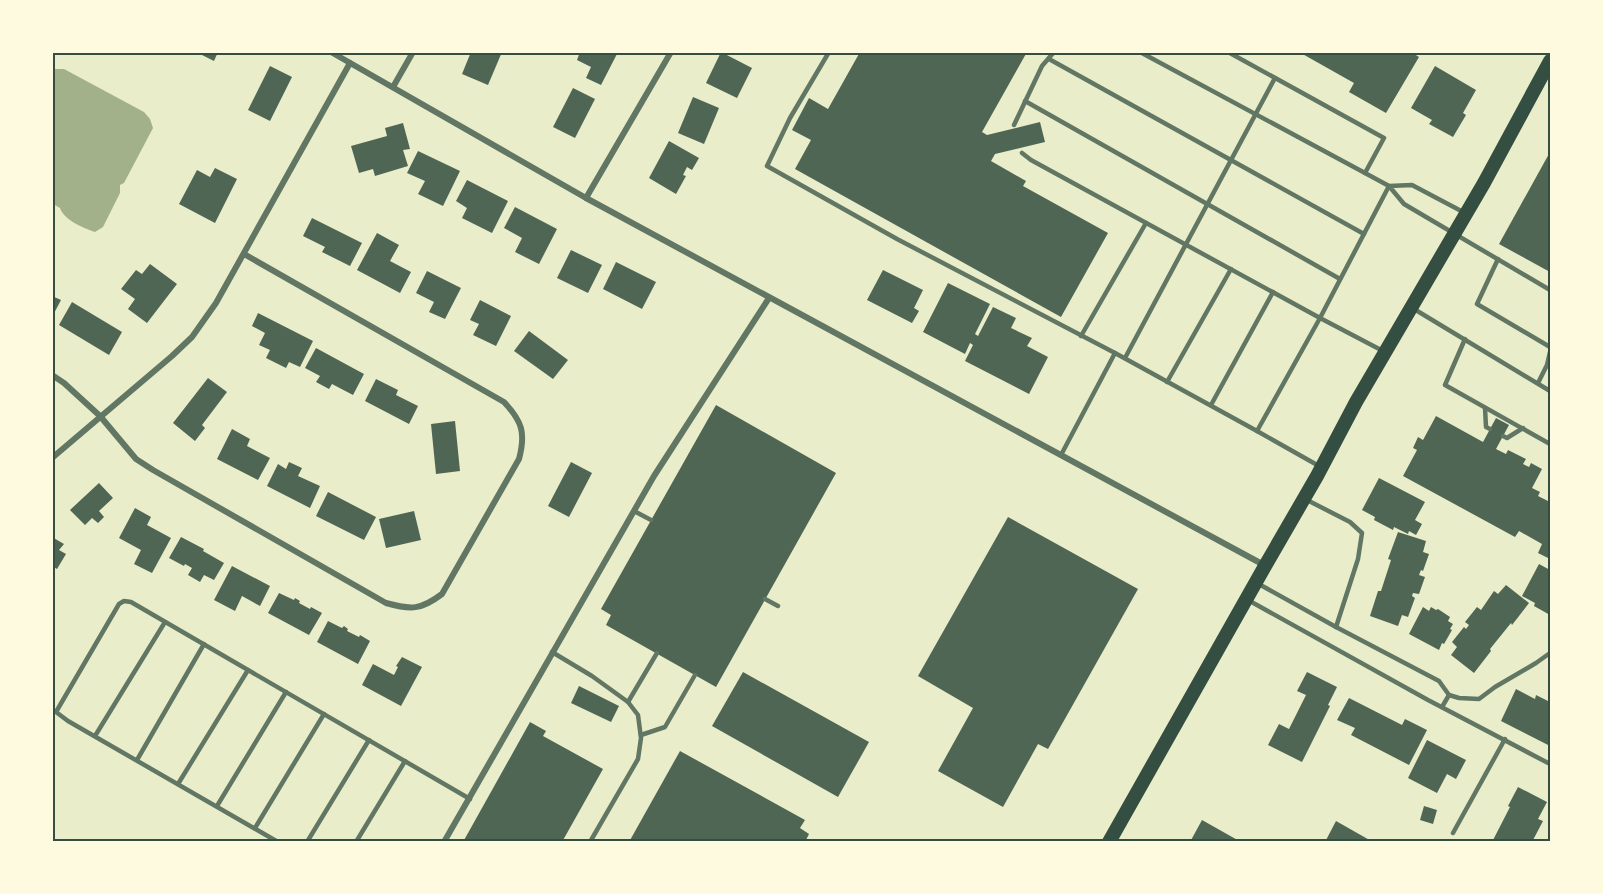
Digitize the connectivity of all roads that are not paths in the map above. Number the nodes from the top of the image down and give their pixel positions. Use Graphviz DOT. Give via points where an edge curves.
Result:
graph roads {
  1 [pos="331,52"];
  2 [pos="413,52"];
  3 [pos="671,52"];
  4 [pos="829,52"];
  5 [pos="1054,52"];
  6 [pos="1140,52"];
  7 [pos="1228,52"];
  8 [pos="1049,59"];
  9 [pos="1551,60"];
  10 [pos="350,63"];
  11 [pos="1275,78"];
  12 [pos="393,87"];
  13 [pos="1025,101"];
  14 [pos="1255,115"];
  15 [pos="1014,124"];
  16 [pos="1022,153"];
  17 [pos="1231,161"];
  18 [pos="1365,174"];
  19 [pos="1389,186"];
  20 [pos="586,198"];
  21 [pos="1207,205"];
  22 [pos="1466,214"];
  23 [pos="1146,223"];
  24 [pos="1454,233"];
  25 [pos="1364,234"];
  26 [pos="1186,244"];
  27 [pos="244,254"];
  28 [pos="1498,259"];
  29 [pos="1232,269"];
  30 [pos="1340,279"];
  31 [pos="1551,290"];
  32 [pos="1274,292"];
  33 [pos="769,298"];
  34 [pos="1411,307"];
  35 [pos="1320,318"];
  36 [pos="1081,336"];
  37 [pos="1465,339"];
  38 [pos="1551,347"];
  39 [pos="1385,352"];
  40 [pos="1551,352"];
  41 [pos="1115,353"];
  42 [pos="1125,358"];
  43 [pos="52,375"];
  44 [pos="1167,382"];
  45 [pos="1538,383"];
  46 [pos="1551,391"];
  47 [pos="1210,405"];
  48 [pos="1485,408"];
  49 [pos="100,416"];
  50 [pos="1523,428"];
  51 [pos="1490,429"];
  52 [pos="1257,431"];
  53 [pos="1503,436"];
  54 [pos="1551,444"];
  55 [pos="1061,455"];
  56 [pos="52,459"];
  57 [pos="1322,467"];
  58 [pos="1304,498"];
  59 [pos="634,511"];
  60 [pos="651,520"];
  61 [pos="1265,566"];
  62 [pos="1256,582"];
  63 [pos="765,599"];
  64 [pos="1246,599"];
  65 [pos="778,606"];
  66 [pos="165,621"];
  67 [pos="1336,627"];
  68 [pos="204,644"];
  69 [pos="552,652"];
  70 [pos="657,653"];
  71 [pos="1551,653"];
  72 [pos="248,670"];
  73 [pos="695,675"];
  74 [pos="286,692"];
  75 [pos="1449,695"];
  76 [pos="628,702"];
  77 [pos="1442,707"];
  78 [pos="324,714"];
  79 [pos="641,735"];
  80 [pos="95,736"];
  81 [pos="1505,739"];
  82 [pos="369,740"];
  83 [pos="137,760"];
  84 [pos="405,761"];
  85 [pos="1551,764"];
  86 [pos="178,784"];
  87 [pos="470,799"];
  88 [pos="217,806"];
  89 [pos="255,828"];
  90 [pos="1453,833"];
  91 [pos="278,842"];
  92 [pos="307,842"];
  93 [pos="356,842"];
  94 [pos="444,842"];
  95 [pos="590,842"];
  96 [pos="1109,842"];
  1 -- 10 [label="street"];
  2 -- 12 [label="street"];
  3 -- 20 [label="street"];
  4 -- 36 [label="lane" via="767,166"];
  5 -- 8 [label="lane"];
  6 -- 14 [label="lane"];
  7 -- 11 [label="lane"];
  8 -- 13 [label="lane"];
  8 -- 17 [label="lane"];
  9 -- 22 [label="main road"];
  10 -- 12 [label="street"];
  10 -- 27 [label="street"];
  11 -- 14 [label="lane"];
  11 -- 18 [label="lane" via="1384,138"];
  12 -- 20 [label="street"];
  13 -- 15 [label="lane"];
  13 -- 21 [label="lane"];
  14 -- 17 [label="lane"];
  14 -- 18 [label="lane"];
  16 -- 23 [label="lane"];
  17 -- 21 [label="lane"];
  17 -- 25 [label="lane"];
  18 -- 19 [label="lane"];
  19 -- 22 [label="lane" via="1412,184"];
  19 -- 24 [label="lane" via="1404,204"];
  19 -- 25 [label="lane"];
  20 -- 33 [label="street"];
  21 -- 26 [label="lane"];
  21 -- 30 [label="lane"];
  22 -- 24 [label="main road"];
  23 -- 26 [label="lane"];
  23 -- 36 [label="lane"];
  24 -- 28 [label="lane"];
  24 -- 34 [label="main road"];
  25 -- 30 [label="lane"];
  26 -- 29 [label="lane"];
  26 -- 42 [label="lane"];
  27 -- 49 [label="street" via="192,337"];
  27 -- 49 [label="street" via="504,402 516,414 523,443 519,459 442,594 415,608 386,603 136,459"];
  28 -- 31 [label="lane"];
  28 -- 38 [label="lane" via="1477,304"];
  29 -- 32 [label="lane"];
  29 -- 44 [label="lane"];
  30 -- 35 [label="lane"];
  32 -- 35 [label="lane"];
  32 -- 47 [label="lane"];
  33 -- 55 [label="street"];
  33 -- 59 [label="street"];
  34 -- 37 [label="lane"];
  34 -- 39 [label="main road"];
  35 -- 39 [label="lane"];
  35 -- 52 [label="lane"];
  36 -- 41 [label="lane"];
  37 -- 45 [label="lane"];
  37 -- 48 [label="lane" via="1445,385"];
  39 -- 57 [label="main road"];
  40 -- 45 [label="lane"];
  41 -- 42 [label="lane"];
  41 -- 55 [label="lane"];
  42 -- 44 [label="lane"];
  43 -- 49 [label="street"];
  44 -- 47 [label="lane"];
  45 -- 46 [label="lane"];
  47 -- 52 [label="lane"];
  48 -- 50 [label="lane"];
  48 -- 51 [label="lane" via="1486,426"];
  49 -- 56 [label="street"];
  50 -- 53 [label="lane" via="1507,438"];
  50 -- 54 [label="lane"];
  52 -- 57 [label="lane"];
  55 -- 61 [label="street"];
  57 -- 58 [label="main road"];
  58 -- 61 [label="main road"];
  58 -- 67 [label="lane" via="1362,532 1358,559"];
  59 -- 60 [label="lane"];
  59 -- 69 [label="street"];
  61 -- 62 [label="main road"];
  62 -- 64 [label="main road"];
  62 -- 67 [label="lane"];
  63 -- 65 [label="lane"];
  64 -- 77 [label="lane"];
  64 -- 96 [label="main road"];
  66 -- 68 [label="lane"];
  66 -- 80 [label="lane"];
  66 -- 80 [label="lane" via="131,602 119,604 56,712"];
  67 -- 75 [label="lane" via="1439,681"];
  68 -- 72 [label="lane"];
  68 -- 83 [label="lane"];
  69 -- 76 [label="lane"];
  69 -- 87 [label="street"];
  70 -- 76 [label="lane"];
  71 -- 75 [label="lane" via="1479,699"];
  72 -- 74 [label="lane"];
  72 -- 86 [label="lane"];
  73 -- 79 [label="lane" via="665,727"];
  74 -- 78 [label="lane"];
  74 -- 88 [label="lane"];
  75 -- 77 [label="lane"];
  76 -- 79 [label="lane" via="638,715"];
  77 -- 81 [label="lane"];
  78 -- 82 [label="lane"];
  78 -- 89 [label="lane"];
  79 -- 95 [label="lane" via="638,759"];
  80 -- 83 [label="lane"];
  81 -- 85 [label="lane"];
  81 -- 90 [label="lane"];
  82 -- 84 [label="lane"];
  82 -- 92 [label="lane"];
  83 -- 86 [label="lane"];
  84 -- 87 [label="lane"];
  84 -- 93 [label="lane"];
  86 -- 88 [label="lane"];
  87 -- 94 [label="street"];
  88 -- 89 [label="lane"];
  89 -- 91 [label="lane"];
}
